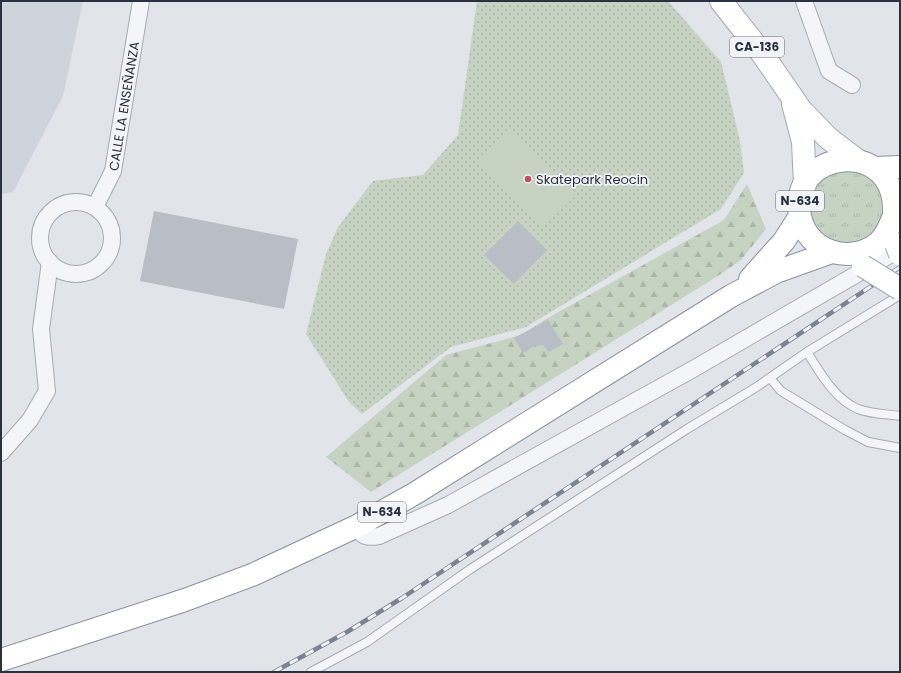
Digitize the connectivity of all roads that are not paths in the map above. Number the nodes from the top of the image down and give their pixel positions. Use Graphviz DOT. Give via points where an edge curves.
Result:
graph roads {
  1 [pos="141,1"];
  2 [pos="721,1"];
  3 [pos="804,1"];
  4 [pos="852,85"];
  5 [pos="790,95"];
  6 [pos="866,164"];
  7 [pos="900,167"];
  8 [pos="805,185"];
  9 [pos="96,207"];
  10 [pos="800,216"];
  11 [pos="897,232"];
  12 [pos="838,253"];
  13 [pos="50,262"];
  14 [pos="900,290"];
  15 [pos="900,295"];
  16 [pos="731,296"];
  17 [pos="806,352"];
  18 [pos="770,378"];
  19 [pos="900,416"];
  20 [pos="900,448"];
  21 [pos="1,453"];
  22 [pos="355,527"];
  23 [pos="1,660"];
  24 [pos="311,672"];
  1 -- 9 [label="street, CALLE LA ENSEÑANZA" via="114,171"];
  2 -- 5 [label="main road, CA-136" via="761,52"];
  3 -- 4 [label="street" via="830,71"];
  5 -- 6 [label="main road" via="828,138"];
  5 -- 8 [label="main road" via="803,142"];
  6 -- 7 [label="main road, N-634"];
  6 -- 8 [label="main road, N-634" via="836,160 818,169"];
  6 -- 11 [label="main road" via="887,180 891,188"];
  8 -- 10 [label="main road, N-634" via="800,200"];
  9 -- 13 [label="street" via="72,202 61,205 51,212 40,234 41,246"];
  9 -- 13 [label="street" via="104,214 112,235 107,256 91,270 80,273 58,269"];
  10 -- 12 [label="main road, N-634" via="811,238 824,249"];
  10 -- 16 [label="main road, N-634" via="784,242"];
  11 -- 12 [label="main road, N-634" via="885,235 873,247 857,254"];
  11 -- 22 [label="street" via="695,368 448,505 379,536 368,538 361,535"];
  12 -- 14 [label="main road, bridge"];
  12 -- 16 [label="main road, N-634" via="776,272"];
  13 -- 21 [label="street" via="41,329 47,391 30,420"];
  15 -- 17 [label="lane"];
  16 -- 22 [label="main road, N-634" via="414,494"];
  17 -- 18 [label="lane"];
  17 -- 19 [label="lane" via="835,392 847,403 872,413"];
  18 -- 20 [label="lane" via="781,391 851,433 868,442"];
  18 -- 24 [label="lane" via="469,570 367,642"];
  22 -- 23 [label="main road, N-634" via="252,575 186,600"];
}
